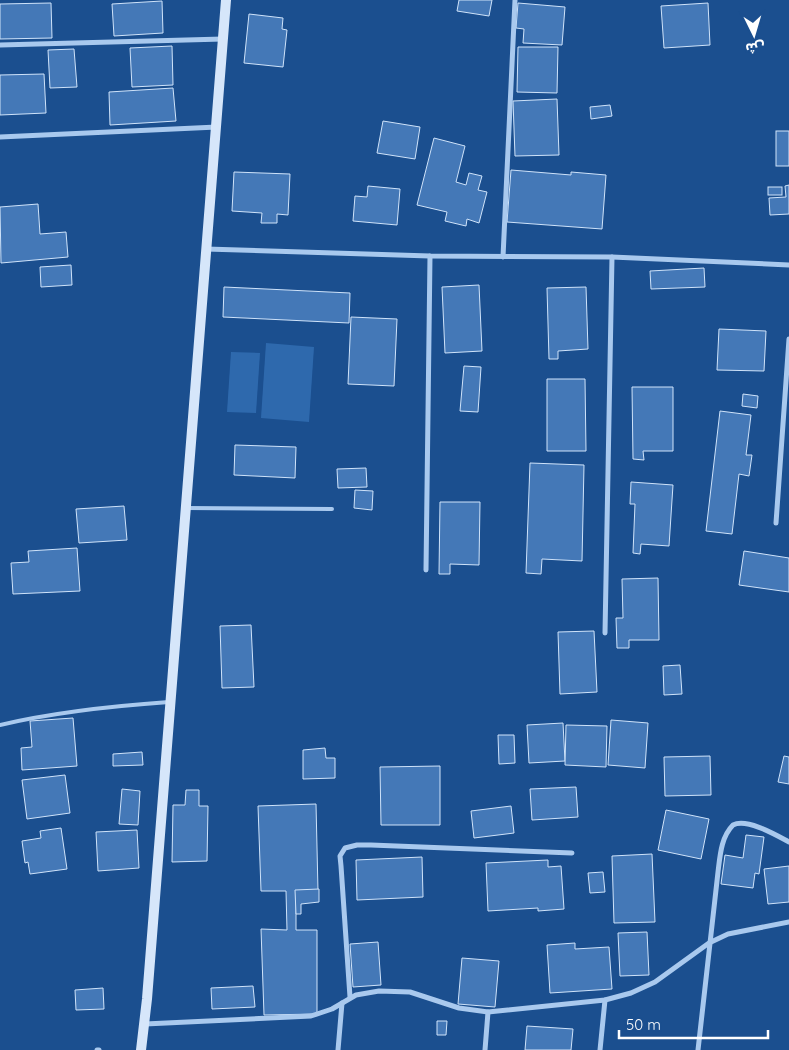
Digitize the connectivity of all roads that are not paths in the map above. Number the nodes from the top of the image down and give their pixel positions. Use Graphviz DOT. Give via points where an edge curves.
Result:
graph roads {
  1 [pos="226,0"];
  2 [pos="515,0"];
  3 [pos="224,39"];
  4 [pos="0,45"];
  5 [pos="217,127"];
  6 [pos="0,137"];
  7 [pos="206,249"];
  8 [pos="430,256"];
  9 [pos="503,257"];
  10 [pos="612,257"];
  11 [pos="789,265"];
  12 [pos="789,339"];
  13 [pos="186,508"];
  14 [pos="332,509"];
  15 [pos="776,523"];
  16 [pos="426,570"];
  17 [pos="605,632"];
  18 [pos="171,702"];
  19 [pos="0,725"];
  20 [pos="789,842"];
  21 [pos="572,853"];
  22 [pos="789,922"];
  23 [pos="709,943"];
  24 [pos="350,998"];
  25 [pos="605,1000"];
  26 [pos="342,1003"];
  27 [pos="488,1012"];
  28 [pos="145,1024"];
  29 [pos="140,1050"];
  30 [pos="338,1050"];
  31 [pos="485,1050"];
  32 [pos="600,1050"];
  33 [pos="698,1050"];
  1 -- 3 [label="main road"];
  2 -- 9 [label="street"];
  3 -- 4 [label="street"];
  3 -- 5 [label="main road"];
  5 -- 6 [label="street"];
  5 -- 7 [label="main road"];
  7 -- 8 [label="street"];
  7 -- 13 [label="main road"];
  8 -- 9 [label="street"];
  8 -- 16 [label="street"];
  9 -- 10 [label="street"];
  10 -- 11 [label="street"];
  10 -- 17 [label="street"];
  12 -- 15 [label="street"];
  13 -- 14 [label="lane"];
  13 -- 18 [label="main road"];
  18 -- 19 [label="lane" via="112,706"];
  18 -- 28 [label="main road"];
  20 -- 23 [label="street" via="744,823 736,823 730,828 722,846"];
  21 -- 24 [label="street" via="371,845 345,848 340,856"];
  22 -- 23 [label="street" via="728,934"];
  23 -- 25 [label="street" via="655,982"];
  23 -- 33 [label="street"];
  24 -- 26 [label="street"];
  24 -- 27 [label="street" via="364,992 392,990 425,996 459,1008"];
  25 -- 27 [label="street"];
  25 -- 32 [label="street"];
  26 -- 28 [label="street" via="305,1017"];
  26 -- 30 [label="street"];
  27 -- 31 [label="street"];
  28 -- 29 [label="main road"];
}
